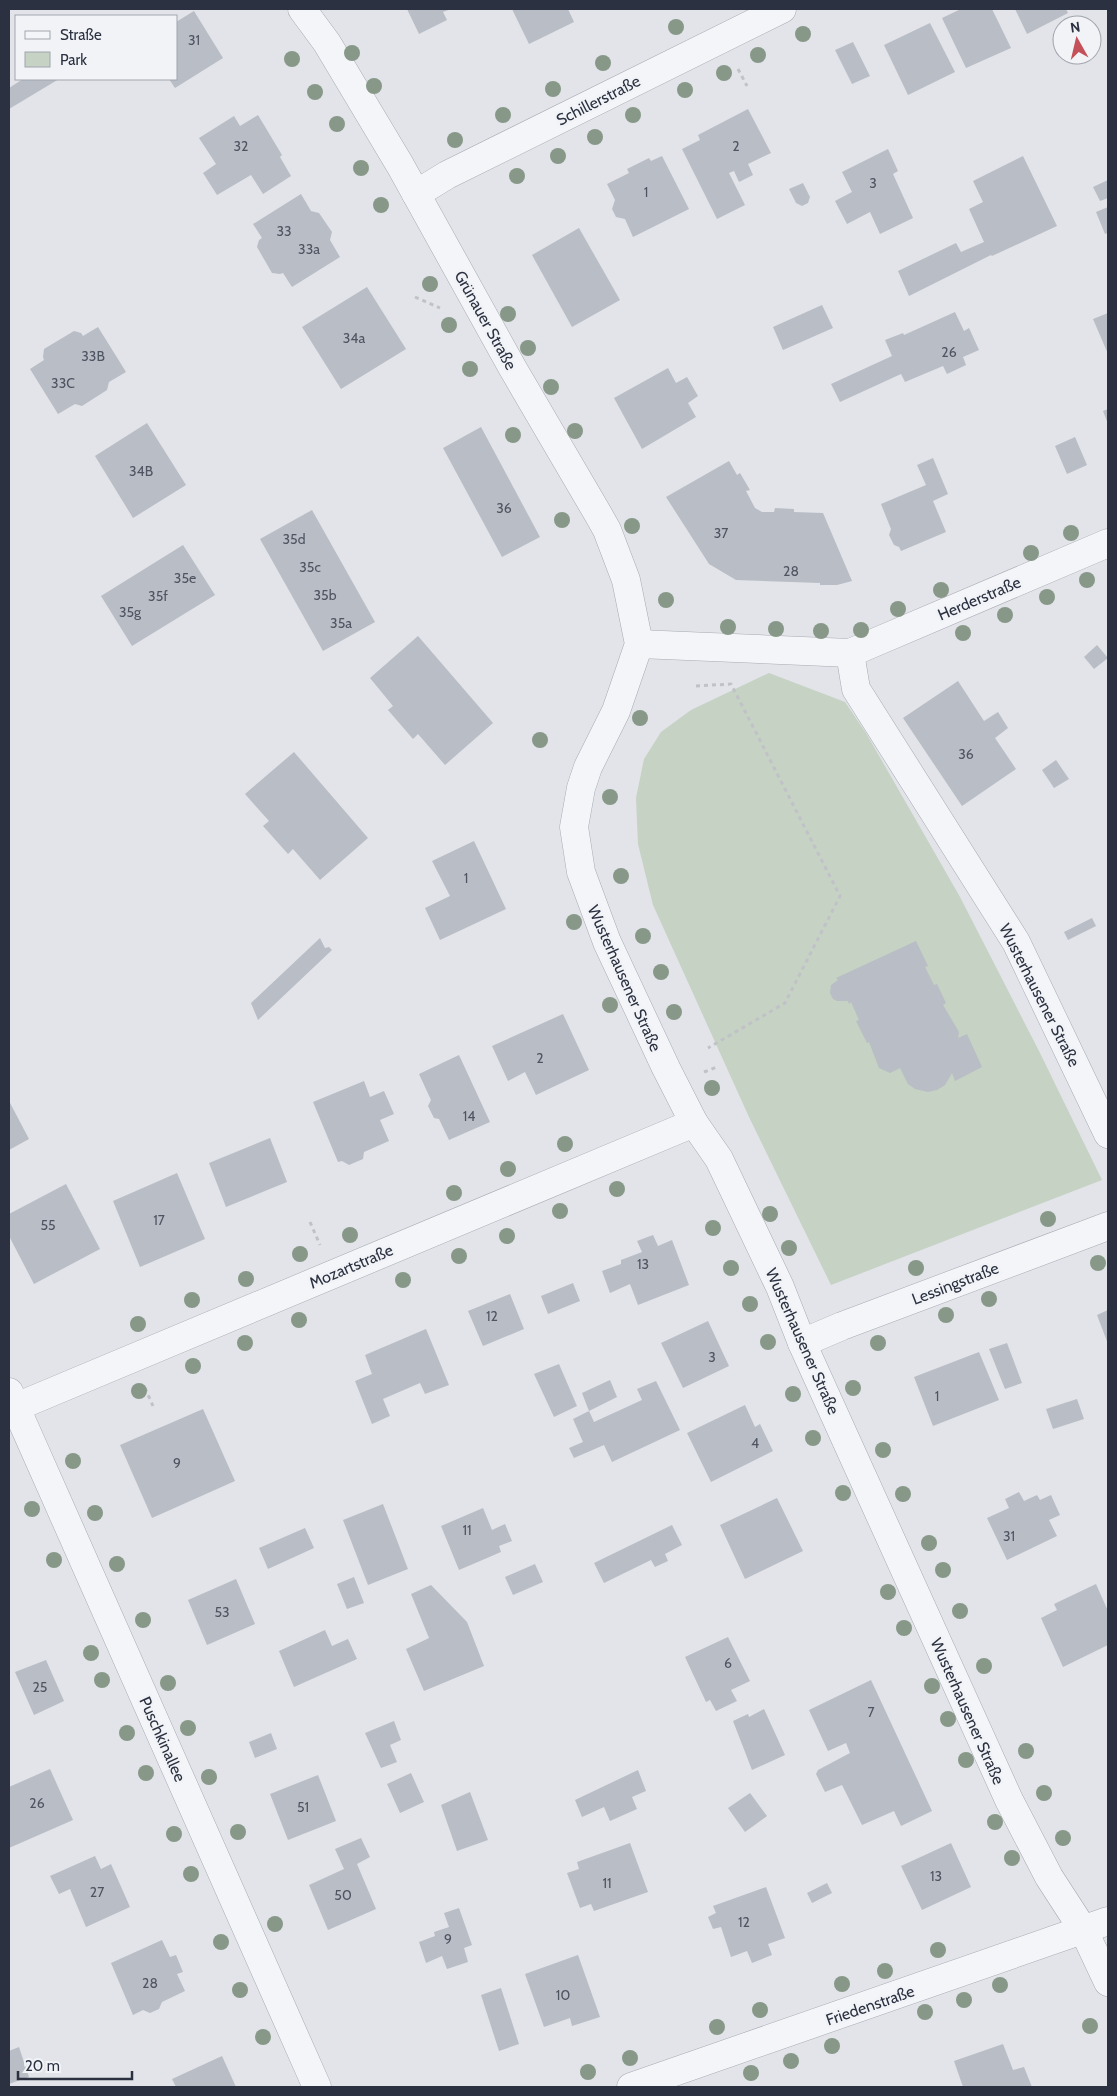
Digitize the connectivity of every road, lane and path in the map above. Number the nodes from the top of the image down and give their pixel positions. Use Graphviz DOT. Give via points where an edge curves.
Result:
graph roads {
  1 [pos="302,9"];
  2 [pos="782,9"];
  3 [pos="416,194"];
  4 [pos="1108,543"];
  5 [pos="639,644"];
  6 [pos="850,653"];
  7 [pos="696,686"];
  8 [pos="708,1048"];
  9 [pos="694,1123"];
  10 [pos="1108,1134"];
  11 [pos="1108,1226"];
  12 [pos="802,1343"];
  13 [pos="11,1403"];
  14 [pos="1096,1926"];
  15 [pos="1108,1982"];
  16 [pos="317,2087"];
  17 [pos="631,2087"];
  1 -- 3 [label="street, Grünauer Straße" via="327,44"];
  2 -- 3 [label="street, Schillerstraße" via="447,175"];
  3 -- 5 [label="street, Grünauer Straße" via="607,530 626,580"];
  4 -- 6 [label="street, Herderstraße"];
  5 -- 6 [label="street"];
  5 -- 9 [label="street, Wusterhausener Straße" via="616,711 588,767 574,826 581,872 592,907"];
  6 -- 10 [label="street, Wusterhausener Straße" via="856,688 1016,942"];
  7 -- 8 [label="path" via="731,684 840,896 785,1003"];
  9 -- 12 [label="street, Wusterhausener Straße" via="719,1158 780,1287"];
  9 -- 13 [label="street, Mozartstraße"];
  11 -- 12 [label="street, Lessingstraße"];
  12 -- 14 [label="street, Wusterhausener Straße" via="1006,1792 1049,1877"];
  13 -- 16 [label="street, Puschkinallee"];
  14 -- 15 [label="street, Wusterhausener Straße"];
  14 -- 17 [label="street, Friedenstraße"];
}
